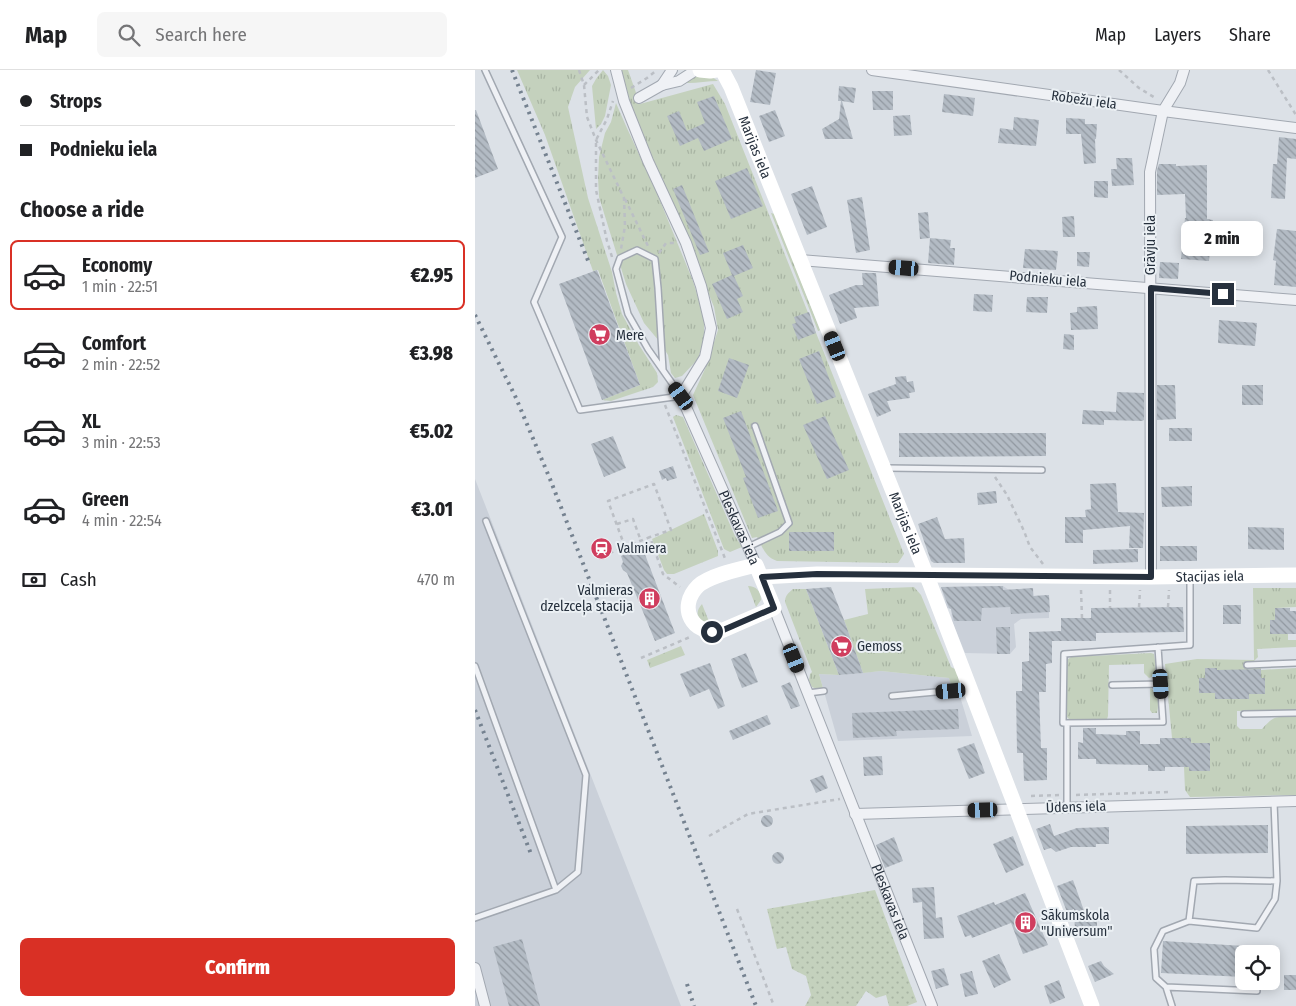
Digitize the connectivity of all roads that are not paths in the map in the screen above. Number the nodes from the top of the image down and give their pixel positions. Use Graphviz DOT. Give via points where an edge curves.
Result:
graph roads {
  1 [pos="485,70"];
  2 [pos="616,70"];
  3 [pos="672,70"];
  4 [pos="696,70"];
  5 [pos="700,70"];
  6 [pos="716,70"];
  7 [pos="722,70"];
  8 [pos="872,70"];
  9 [pos="1184,70"];
  10 [pos="662,85"];
  11 [pos="639,98"];
  12 [pos="1165,108"];
  13 [pos="1296,128"];
  14 [pos="801,260"];
  15 [pos="1151,288"];
  16 [pos="1296,300"];
  17 [pos="663,370"];
  18 [pos="681,396"];
  19 [pos="755,426"];
  20 [pos="884,468"];
  21 [pos="1042,470"];
  22 [pos="486,521"];
  23 [pos="748,546"];
  24 [pos="759,571"];
  25 [pos="926,575"];
  26 [pos="1296,575"];
  27 [pos="1190,576"];
  28 [pos="1146,580"];
  29 [pos="774,608"];
  30 [pos="1158,647"];
  31 [pos="1296,663"];
  32 [pos="1247,665"];
  33 [pos="475,666"];
  34 [pos="1161,684"];
  35 [pos="1112,685"];
  36 [pos="971,689"];
  37 [pos="808,692"];
  38 [pos="824,692"];
  39 [pos="892,696"];
  40 [pos="1244,714"];
  41 [pos="1296,714"];
  42 [pos="1067,724"];
  43 [pos="1274,801"];
  44 [pos="1296,801"];
  45 [pos="1067,807"];
  46 [pos="1017,809"];
  47 [pos="855,814"];
  48 [pos="1277,881"];
  49 [pos="557,890"];
  50 [pos="475,918"];
  51 [pos="1189,921"];
  52 [pos="476,974"];
  53 [pos="1166,987"];
  54 [pos="1257,992"];
  55 [pos="485,1006"];
  56 [pos="932,1006"];
  57 [pos="1092,1006"];
  58 [pos="1172,1006"];
  1 -- 18 [label="lane" via="562,237 534,302 579,410"];
  2 -- 18 [label="street" via="641,144 686,243 711,328 705,357"];
  3 -- 10 [label="street"];
  4 -- 10 [label="street" via="679,81"];
  5 -- 6 [label="street"];
  7 -- 14 [label="street, Marijas iela"];
  8 -- 12 [label="street, Robežu iela"];
  9 -- 12 [label="street, Grāvju iela"];
  10 -- 11 [label="street"];
  12 -- 13 [label="street, Robežu iela"];
  12 -- 15 [label="street, Grāvju iela" via="1150,172"];
  14 -- 15 [label="street, Podnieku iela"];
  14 -- 20 [label="street, Marijas iela"];
  15 -- 16 [label="street, Podnieku iela"];
  15 -- 28 [label="street, Grāvju iela"];
  17 -- 17 [label="lane" via="655,259 637,250 620,258 617,269 629,314"];
  17 -- 18 [label="lane"];
  18 -- 23 [label="street, Pleskavas iela"];
  19 -- 23 [label="lane" via="789,523 780,532"];
  20 -- 21 [label="lane"];
  20 -- 25 [label="street, Marijas iela"];
  22 -- 49 [label="lane" via="586,775 577,872"];
  23 -- 24 [label="street, Pleskavas iela"];
  24 -- 25 [label="street, Stacijas iela"];
  24 -- 29 [label="street, Pleskavas iela"];
  24 -- 29 [label="street, Stacijas iela" via="729,572 705,581 692,595 689,614 698,627 712,632"];
  25 -- 28 [label="street, Stacijas iela"];
  25 -- 36 [label="street, Marijas iela"];
  26 -- 27 [label="street, Stacijas iela"];
  27 -- 28 [label="street, Stacijas iela"];
  27 -- 30 [label="lane" via="1190,645"];
  29 -- 37 [label="street, Pleskavas iela"];
  30 -- 34 [label="lane"];
  30 -- 42 [label="lane" via="1064,654 1063,723"];
  31 -- 32 [label="lane"];
  33 -- 49 [label="lane"];
  34 -- 35 [label="lane"];
  34 -- 42 [label="lane" via="1163,722"];
  36 -- 39 [label="lane"];
  36 -- 46 [label="street, Marijas iela"];
  37 -- 38 [label="lane"];
  37 -- 47 [label="street, Pleskavas iela"];
  40 -- 41 [label="lane"];
  42 -- 45 [label="lane"];
  43 -- 44 [label="street, Ūdens iela"];
  43 -- 45 [label="street, Ūdens iela"];
  43 -- 48 [label="lane"];
  45 -- 46 [label="street, Ūdens iela"];
  46 -- 47 [label="street, Ūdens iela"];
  46 -- 57 [label="street, Marijas iela"];
  47 -- 56 [label="street, Pleskavas iela"];
  48 -- 51 [label="lane" via="1275,898 1257,928"];
  48 -- 51 [label="lane" via="1194,881"];
  49 -- 50 [label="lane"];
  51 -- 53 [label="lane" via="1163,931 1154,949 1156,978"];
  52 -- 55 [label="street"];
  53 -- 54 [label="lane"];
  53 -- 58 [label="lane"];
}
